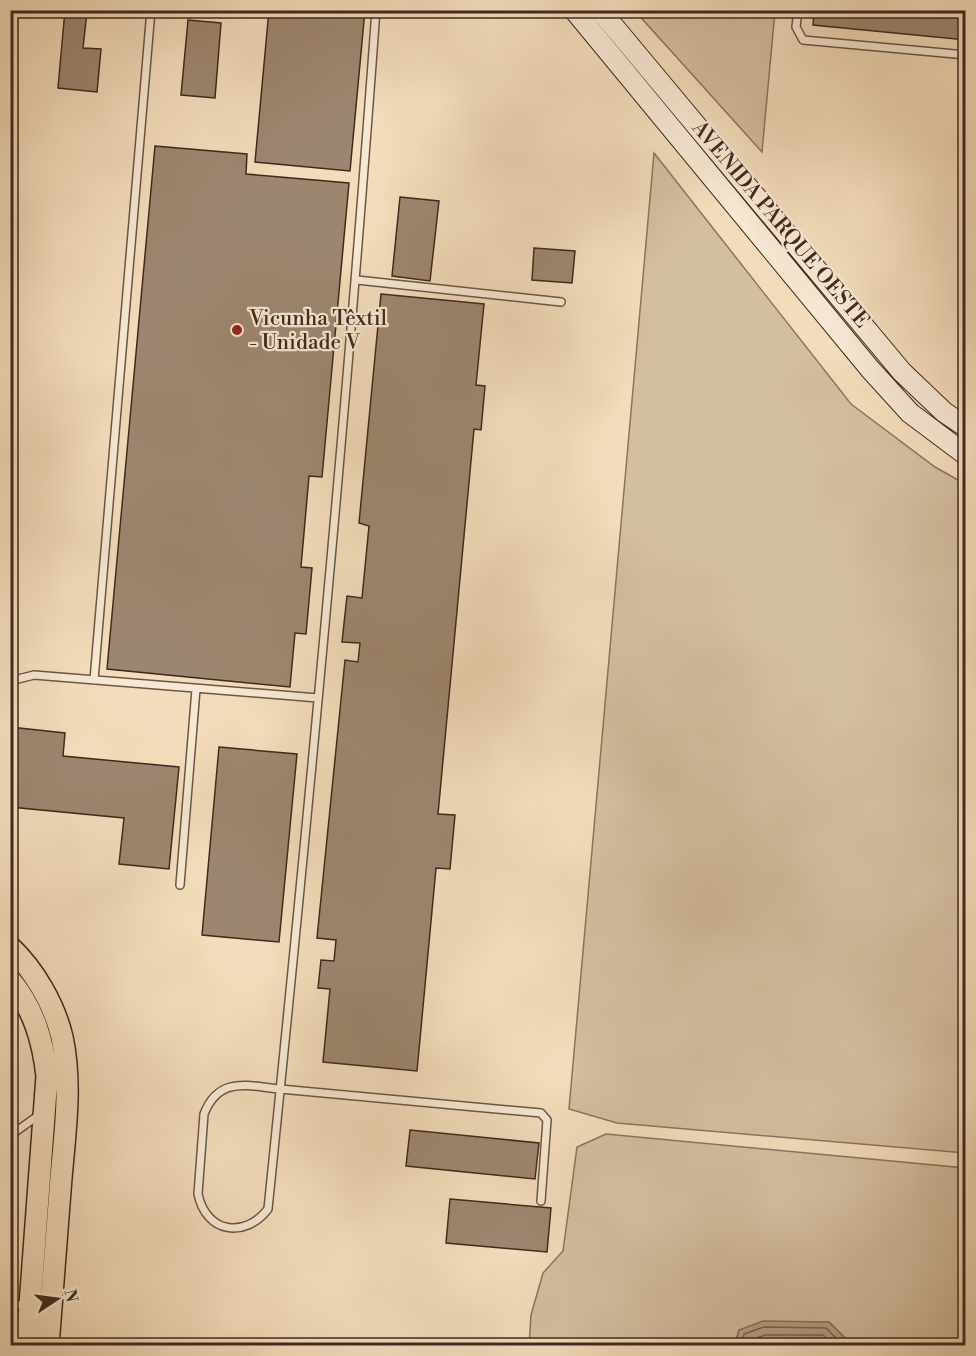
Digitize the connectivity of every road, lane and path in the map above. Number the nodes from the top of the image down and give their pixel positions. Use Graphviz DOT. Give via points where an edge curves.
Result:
graph roads {
  1 [pos="151,10"];
  2 [pos="376,10"];
  3 [pos="574,10"];
  4 [pos="600,10"];
  5 [pos="798,10"];
  6 [pos="966,55"];
  7 [pos="357,280"];
  8 [pos="561,302"];
  9 [pos="966,427"];
  10 [pos="966,455"];
  11 [pos="94,680"];
  12 [pos="10,681"];
  13 [pos="196,689"];
  14 [pos="318,698"];
  15 [pos="180,885"];
  16 [pos="10,947"];
  17 [pos="10,980"];
  18 [pos="280,1089"];
  19 [pos="45,1110"];
  20 [pos="11,1135"];
  21 [pos="541,1201"];
  22 [pos="21,1305"];
  23 [pos="27,1346"];
  24 [pos="48,1346"];
  1 -- 11 [label="lane"];
  2 -- 7 [label="lane"];
  3 -- 10 [label="street, AVENIDA PARQUE OESTE" via="870,369 910,412"];
  4 -- 9 [label="street, AVENIDA PARQUE OESTE" via="902,372"];
  5 -- 6 [label="lane" via="796,27 803,40"];
  7 -- 8 [label="lane"];
  7 -- 14 [label="lane"];
  11 -- 12 [label="lane" via="34,675"];
  11 -- 13 [label="lane"];
  13 -- 14 [label="lane"];
  13 -- 15 [label="lane"];
  14 -- 18 [label="lane"];
  16 -- 24 [label="main road" via="41,986 53,1010 66,1066 67,1111"];
  17 -- 19 [label="main road" via="31,1012 44,1049"];
  18 -- 18 [label="lane" via="268,1209 243,1227 220,1226 208,1218 198,1194 208,1102 216,1092 231,1086"];
  18 -- 21 [label="lane" via="541,1113 547,1120"];
  19 -- 20 [label="lane"];
  19 -- 22 [label="main road"];
  22 -- 23 [label="main road"];
}
